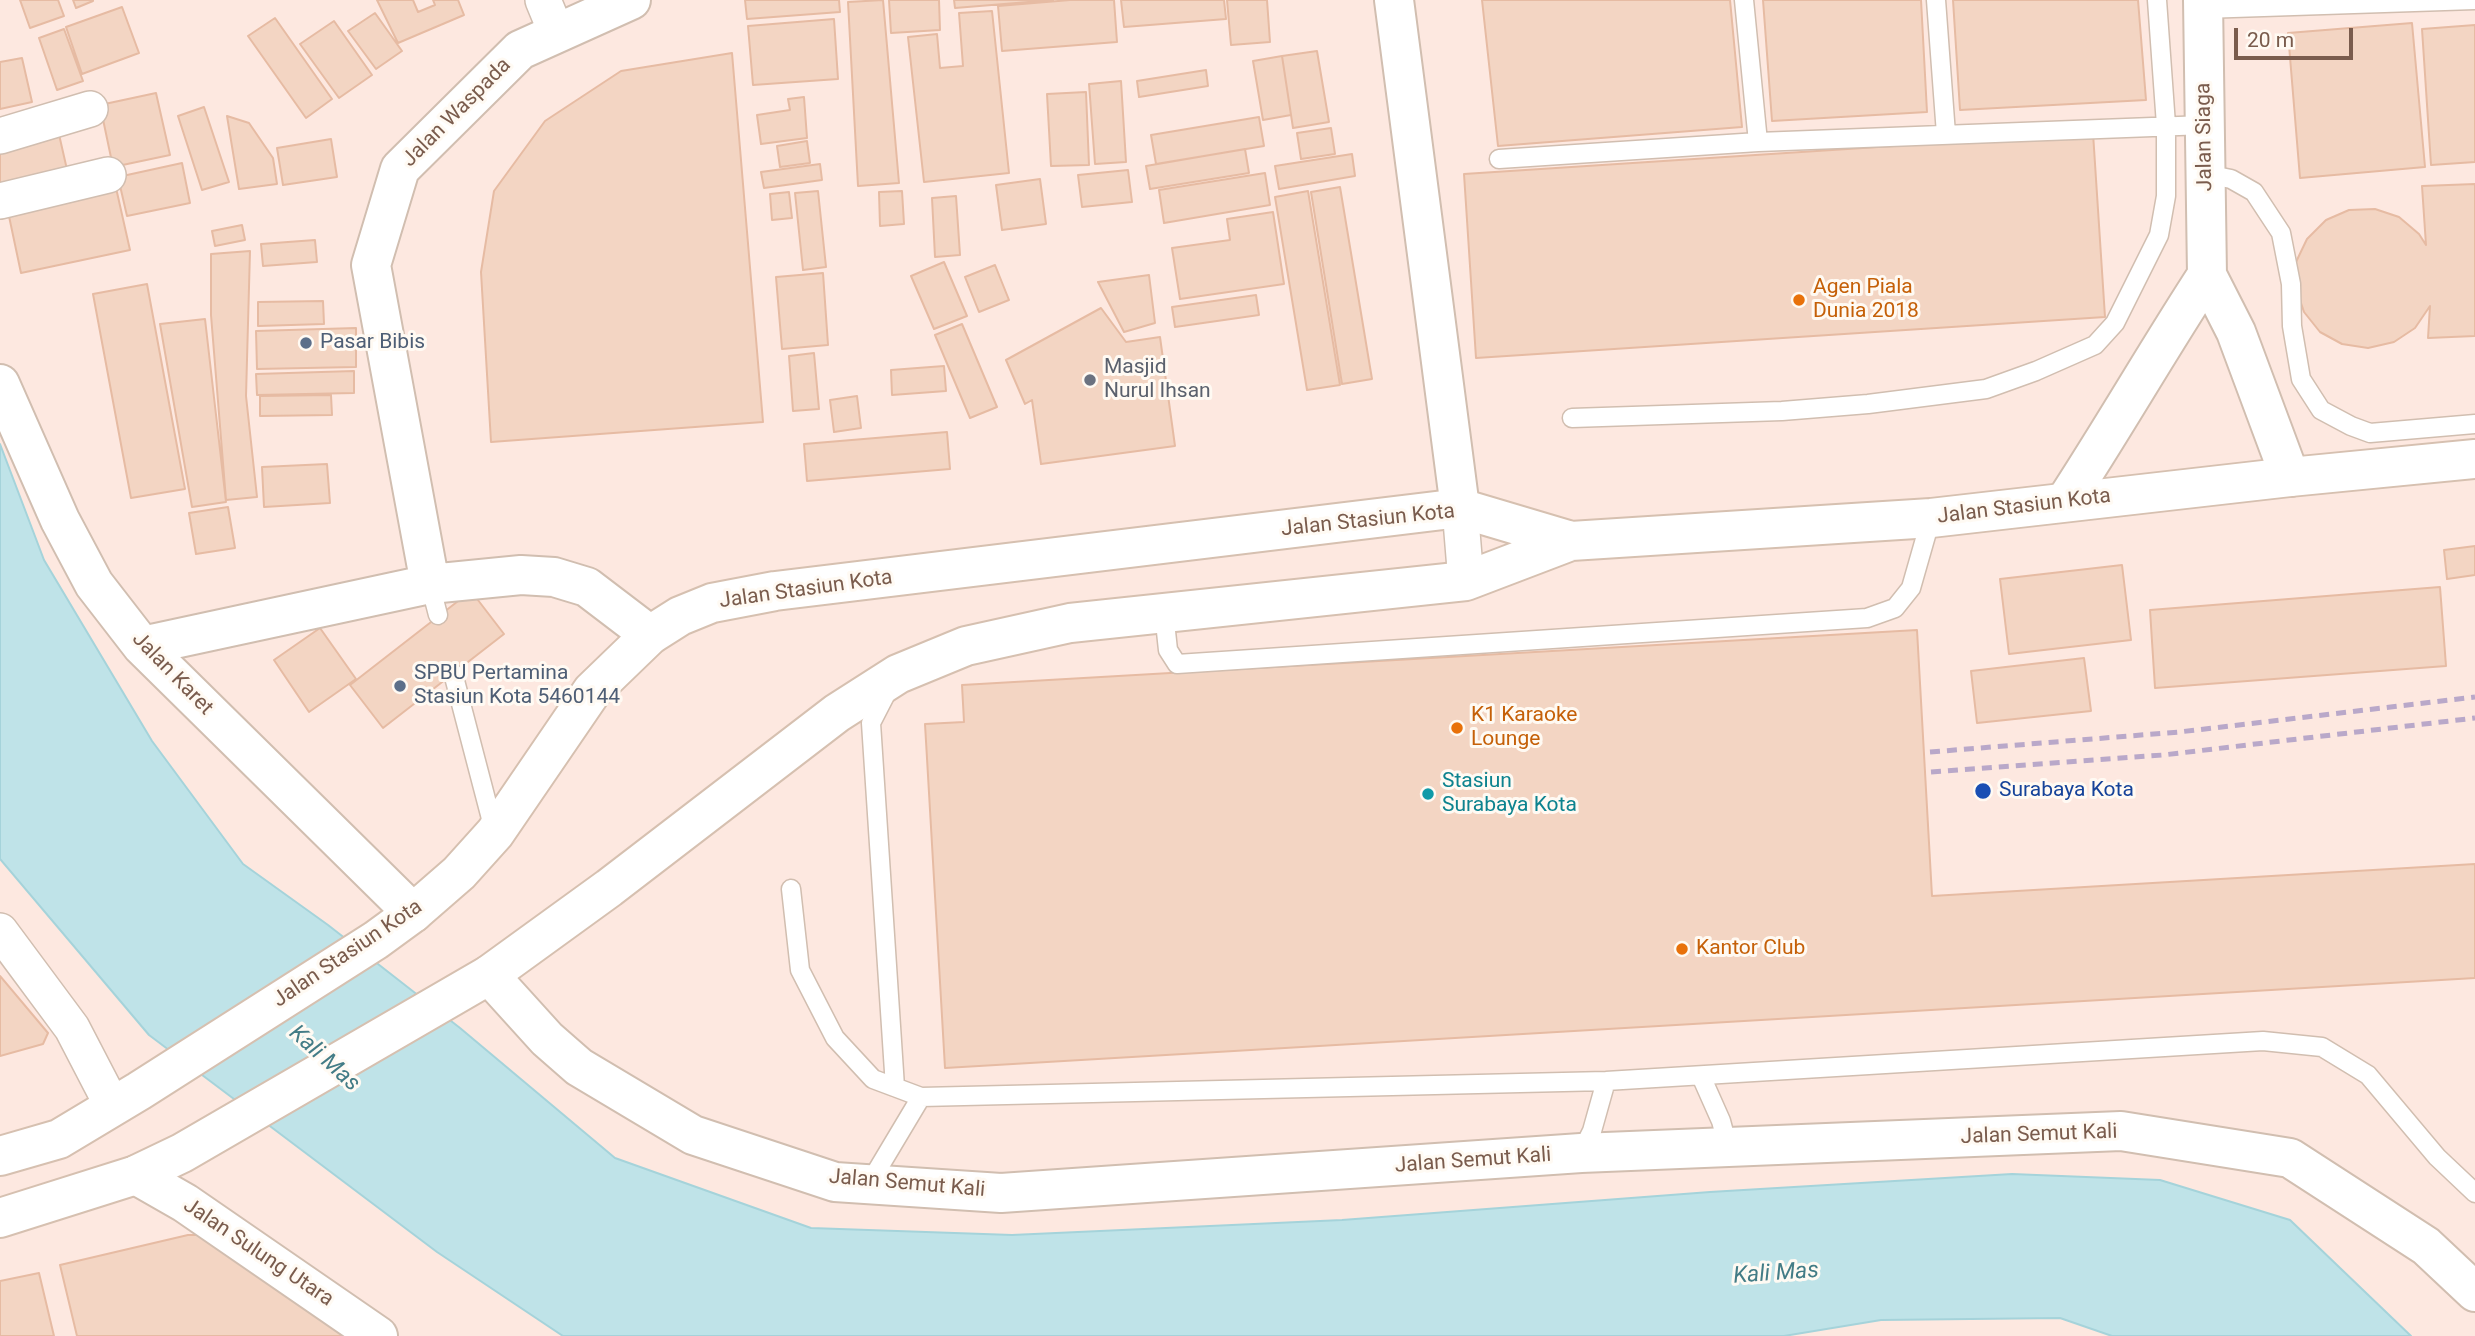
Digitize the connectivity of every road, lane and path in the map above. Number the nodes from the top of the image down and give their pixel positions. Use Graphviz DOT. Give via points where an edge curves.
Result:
graph roads {
  1 [pos="631,0"];
  2 [pos="1394,0"];
  3 [pos="1744,0"];
  4 [pos="1936,0"];
  5 [pos="2157,0"];
  6 [pos="2475,0"];
  7 [pos="2203,5"];
  8 [pos="550,17"];
  9 [pos="90,109"];
  10 [pos="2166,125"];
  11 [pos="2205,125"];
  12 [pos="1946,134"];
  13 [pos="0,136"];
  14 [pos="1758,142"];
  15 [pos="1499,159"];
  16 [pos="2206,174"];
  17 [pos="108,176"];
  18 [pos="0,201"];
  19 [pos="2207,275"];
  20 [pos="0,384"];
  21 [pos="1572,418"];
  22 [pos="2475,424"];
  23 [pos="2475,458"];
  24 [pos="2290,477"];
  25 [pos="2065,502"];
  26 [pos="1460,508"];
  27 [pos="1931,518"];
  28 [pos="1571,541"];
  29 [pos="1466,581"];
  30 [pos="434,600"];
  31 [pos="1164,612"];
  32 [pos="650,635"];
  33 [pos="142,646"];
  34 [pos="453,673"];
  35 [pos="898,674"];
  36 [pos="495,833"];
  37 [pos="791,889"];
  38 [pos="413,913"];
  39 [pos="0,931"];
  40 [pos="489,975"];
  41 [pos="1701,1076"];
  42 [pos="1606,1081"];
  43 [pos="895,1087"];
  44 [pos="920,1097"];
  45 [pos="126,1099"];
  46 [pos="1728,1147"];
  47 [pos="1580,1153"];
  48 [pos="0,1156"];
  49 [pos="136,1175"];
  50 [pos="869,1184"];
  51 [pos="2475,1193"];
  52 [pos="0,1218"];
  53 [pos="2475,1292"];
  54 [pos="378,1336"];
  1 -- 8 [label="street, Jalan Waspada"];
  2 -- 26 [label="street"];
  3 -- 14 [label="lane"];
  4 -- 12 [label="lane"];
  5 -- 10 [label="lane"];
  6 -- 7 [label="lane"];
  7 -- 11 [label="street, Jalan Siaga"];
  8 -- 30 [label="street, Jalan Waspada" via="400,169 371,265"];
  9 -- 13 [label="street"];
  10 -- 11 [label="lane"];
  10 -- 12 [label="lane"];
  10 -- 21 [label="lane" via="2166,196 2159,235 2115,323 2095,345 1986,388 1782,411"];
  11 -- 16 [label="street, Jalan Siaga"];
  12 -- 14 [label="lane"];
  14 -- 15 [label="lane"];
  16 -- 19 [label="street, Jalan Siaga"];
  16 -- 22 [label="lane" via="2254,192 2281,233 2301,379 2321,410 2370,433"];
  17 -- 18 [label="street"];
  19 -- 24 [label="street, Jalan Siaga" via="2236,332"];
  19 -- 25 [label="street"];
  20 -- 33 [label="street, Jalan Karet" via="94,584"];
  23 -- 24 [label="street, Jalan Stasiun Kota"];
  24 -- 25 [label="street, Jalan Stasiun Kota"];
  25 -- 27 [label="street, Jalan Stasiun Kota"];
  26 -- 28 [label="street, Jalan Stasiun Kota"];
  26 -- 29 [label="street"];
  26 -- 32 [label="street, Jalan Stasiun Kota" via="775,591 712,603"];
  27 -- 28 [label="street, Jalan Stasiun Kota"];
  27 -- 31 [label="lane" via="1912,588 1895,608 1867,618 1177,664 1168,650"];
  28 -- 29 [label="street, Jalan Stasiun Kota"];
  29 -- 31 [label="street, Jalan Stasiun Kota"];
  30 -- 32 [label="street" via="521,575 554,577 586,587"];
  30 -- 33 [label="street"];
  31 -- 35 [label="street, Jalan Stasiun Kota" via="1070,623 965,646"];
  32 -- 36 [label="street, Jalan Stasiun Kota" via="593,691"];
  33 -- 38 [label="street, Jalan Karet"];
  34 -- 36 [label="lane"];
  35 -- 40 [label="street, Jalan Stasiun Kota" via="837,713"];
  35 -- 43 [label="lane" via="870,723"];
  36 -- 38 [label="street, Jalan Stasiun Kota"];
  37 -- 43 [label="lane" via="800,970 835,1038 873,1079"];
  38 -- 45 [label="street, Jalan Stasiun Kota"];
  39 -- 45 [label="street"];
  40 -- 49 [label="street, Jalan Stasiun Kota" via="182,1153"];
  40 -- 50 [label="street, Jalan Semut Kali" via="579,1067 692,1135 835,1182"];
  41 -- 42 [label="lane"];
  41 -- 46 [label="lane"];
  41 -- 51 [label="lane" via="2263,1041 2322,1047 2368,1075 2437,1157"];
  42 -- 44 [label="lane"];
  42 -- 47 [label="lane" via="1592,1131"];
  43 -- 44 [label="lane"];
  44 -- 50 [label="lane"];
  45 -- 48 [label="street, Jalan Stasiun Kota" via="59,1139"];
  46 -- 47 [label="street, Jalan Semut Kali"];
  46 -- 53 [label="street, Jalan Semut Kali" via="2121,1131 2290,1158 2426,1246"];
  47 -- 50 [label="street, Jalan Semut Kali" via="1001,1193"];
  49 -- 52 [label="street, Jalan Stasiun Kota"];
  49 -- 54 [label="street, Jalan Sulung Utara" via="185,1203"];
}
